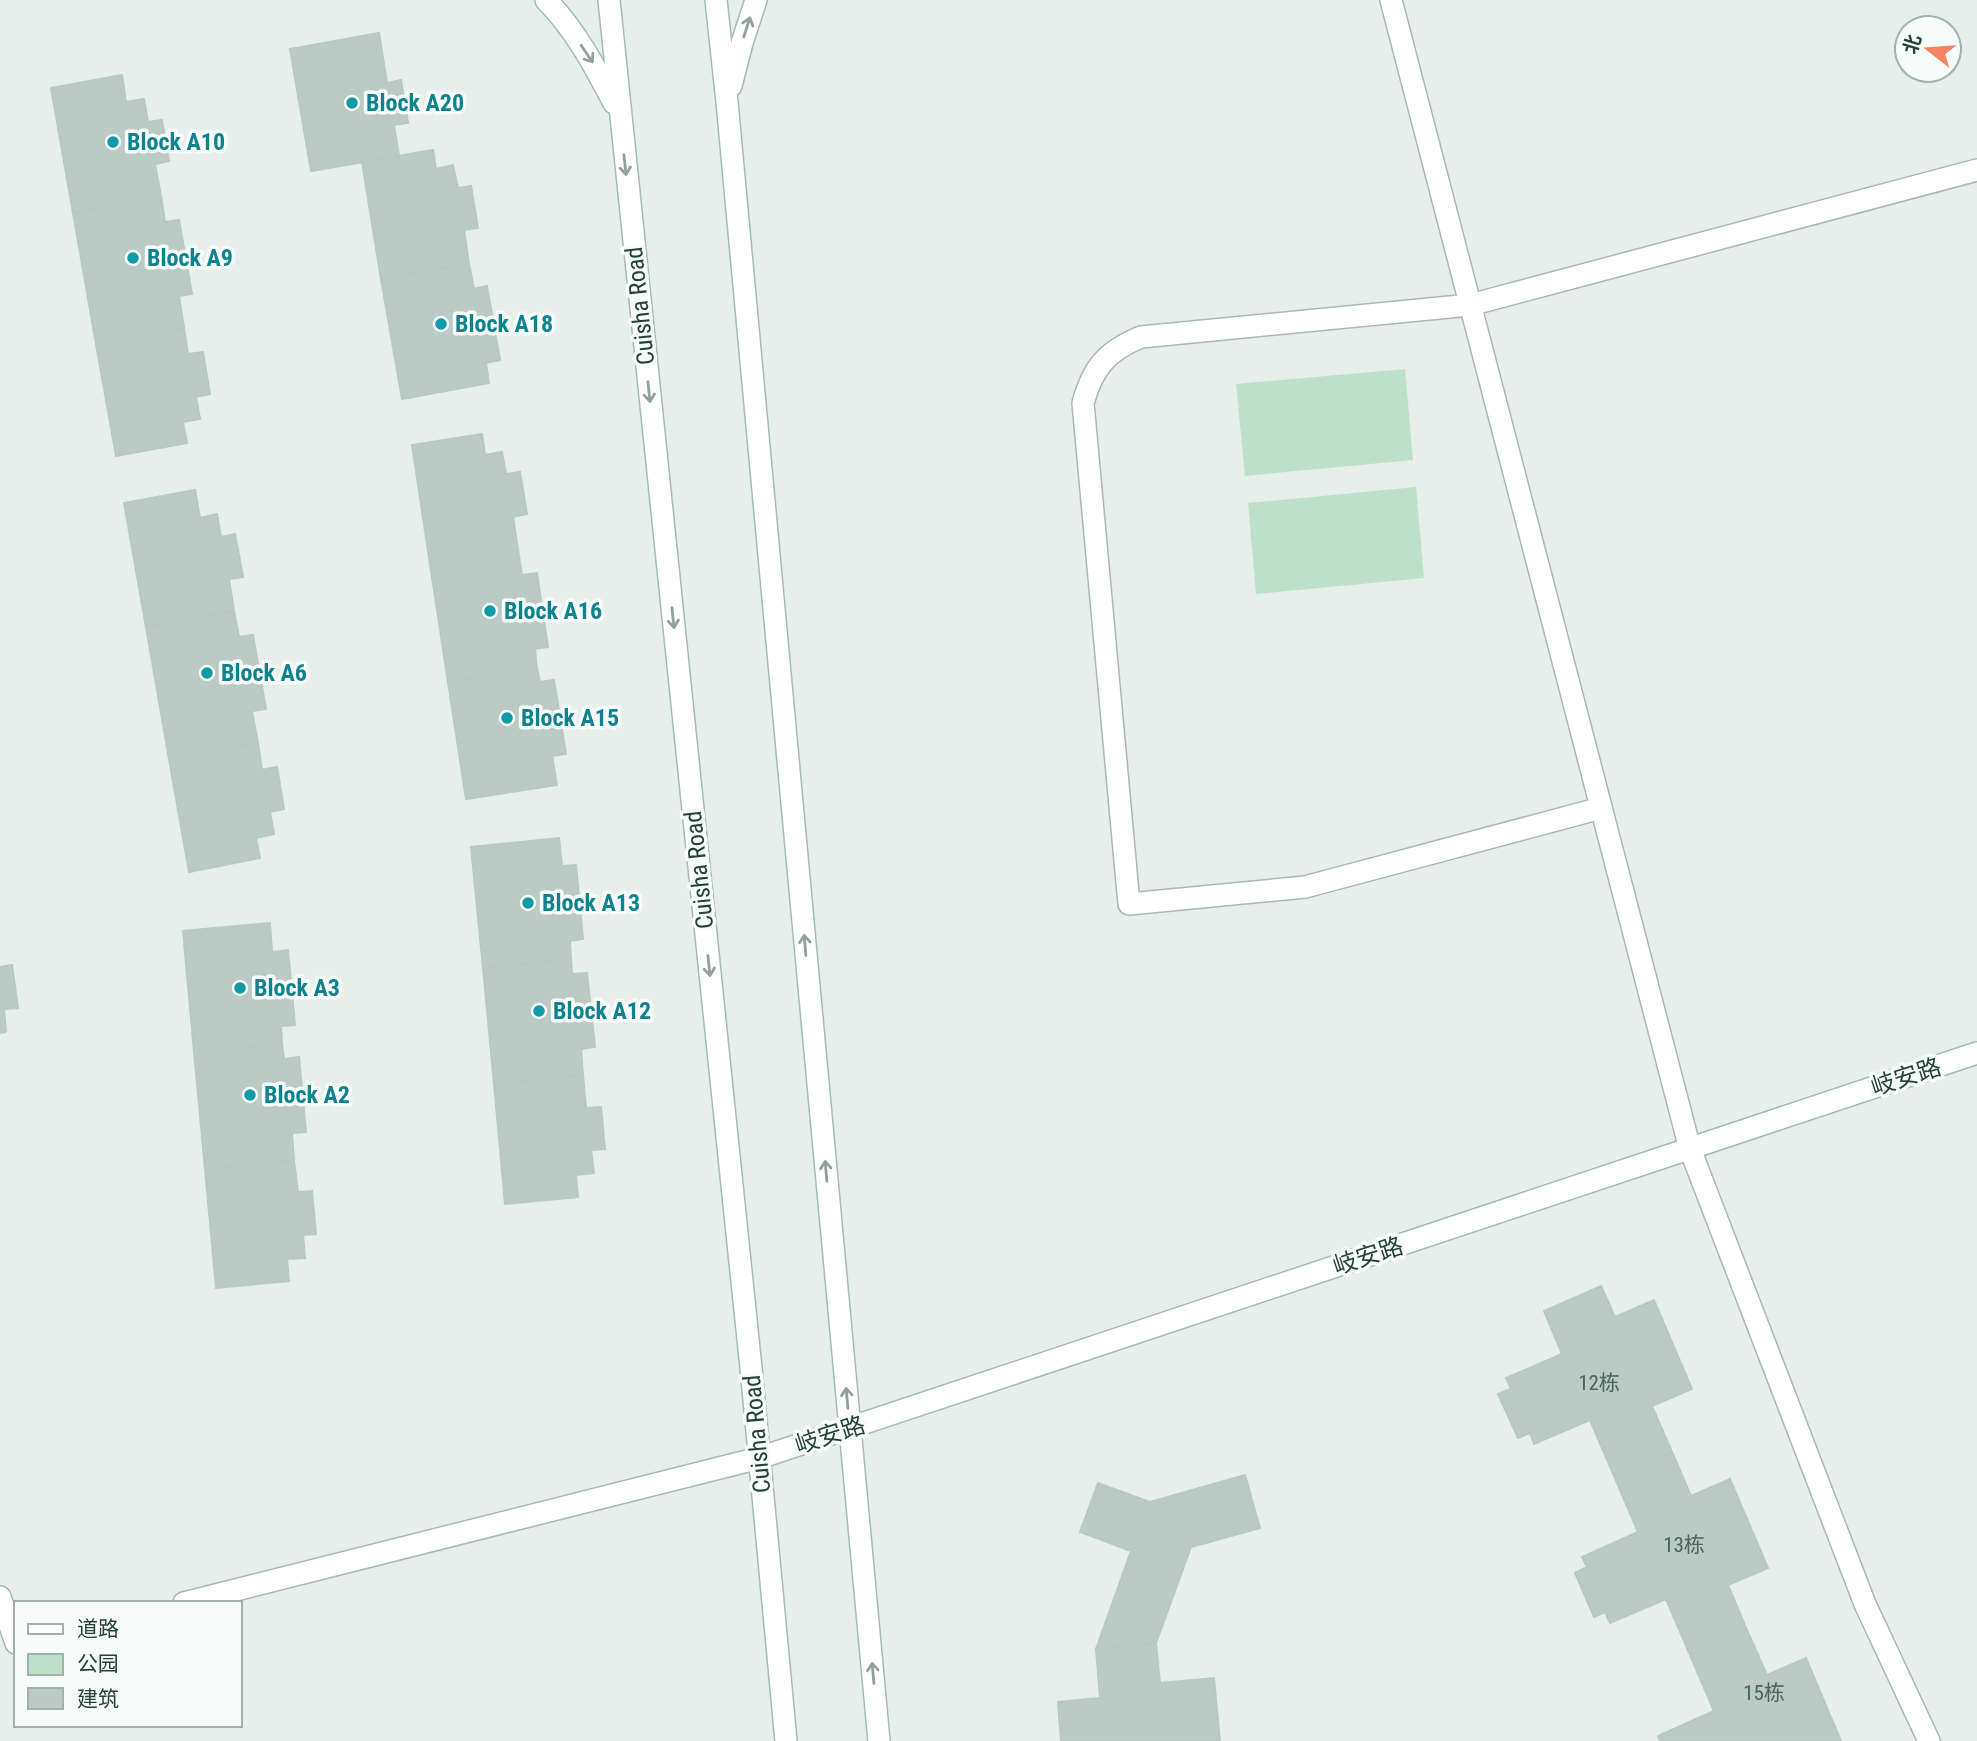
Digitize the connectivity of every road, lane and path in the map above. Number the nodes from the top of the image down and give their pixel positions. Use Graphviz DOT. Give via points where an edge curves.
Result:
graph roads {
  1 [pos="546,0"];
  2 [pos="609,0"];
  3 [pos="716,0"];
  4 [pos="756,0"];
  5 [pos="1391,0"];
  6 [pos="727,102"];
  7 [pos="620,114"];
  8 [pos="1977,170"];
  9 [pos="1470,305"];
  10 [pos="1601,808"];
  11 [pos="1977,1053"];
  12 [pos="1690,1149"];
  13 [pos="850,1429"];
  14 [pos="759,1458"];
  15 [pos="0,1597"];
  16 [pos="192,1601"];
  17 [pos="14,1637"];
  18 [pos="786,1741"];
  19 [pos="879,1741"];
  20 [pos="1928,1741"];
  1 -- 7 [label="street, one-way" via="591,58"];
  2 -- 7 [label="street, Cuisha Road"];
  3 -- 6 [label="street"];
  6 -- 4 [label="street, one-way"];
  5 -- 9 [label="street"];
  13 -- 6 [label="street, one-way"];
  7 -- 14 [label="street, Cuisha Road, one-way"];
  8 -- 9 [label="street"];
  9 -- 10 [label="street"];
  9 -- 10 [label="street" via="1141,337 1108,355 1096,369 1083,403 1129,904 1305,887"];
  10 -- 12 [label="street"];
  11 -- 12 [label="street, 岐安路"];
  12 -- 13 [label="street, 岐安路"];
  12 -- 20 [label="street" via="1865,1605"];
  13 -- 14 [label="street, 岐安路"];
  19 -- 13 [label="street, one-way"];
  14 -- 16 [label="street, 岐安路"];
  14 -- 18 [label="street, Cuisha Road"];
  15 -- 17 [label="street"];
}
